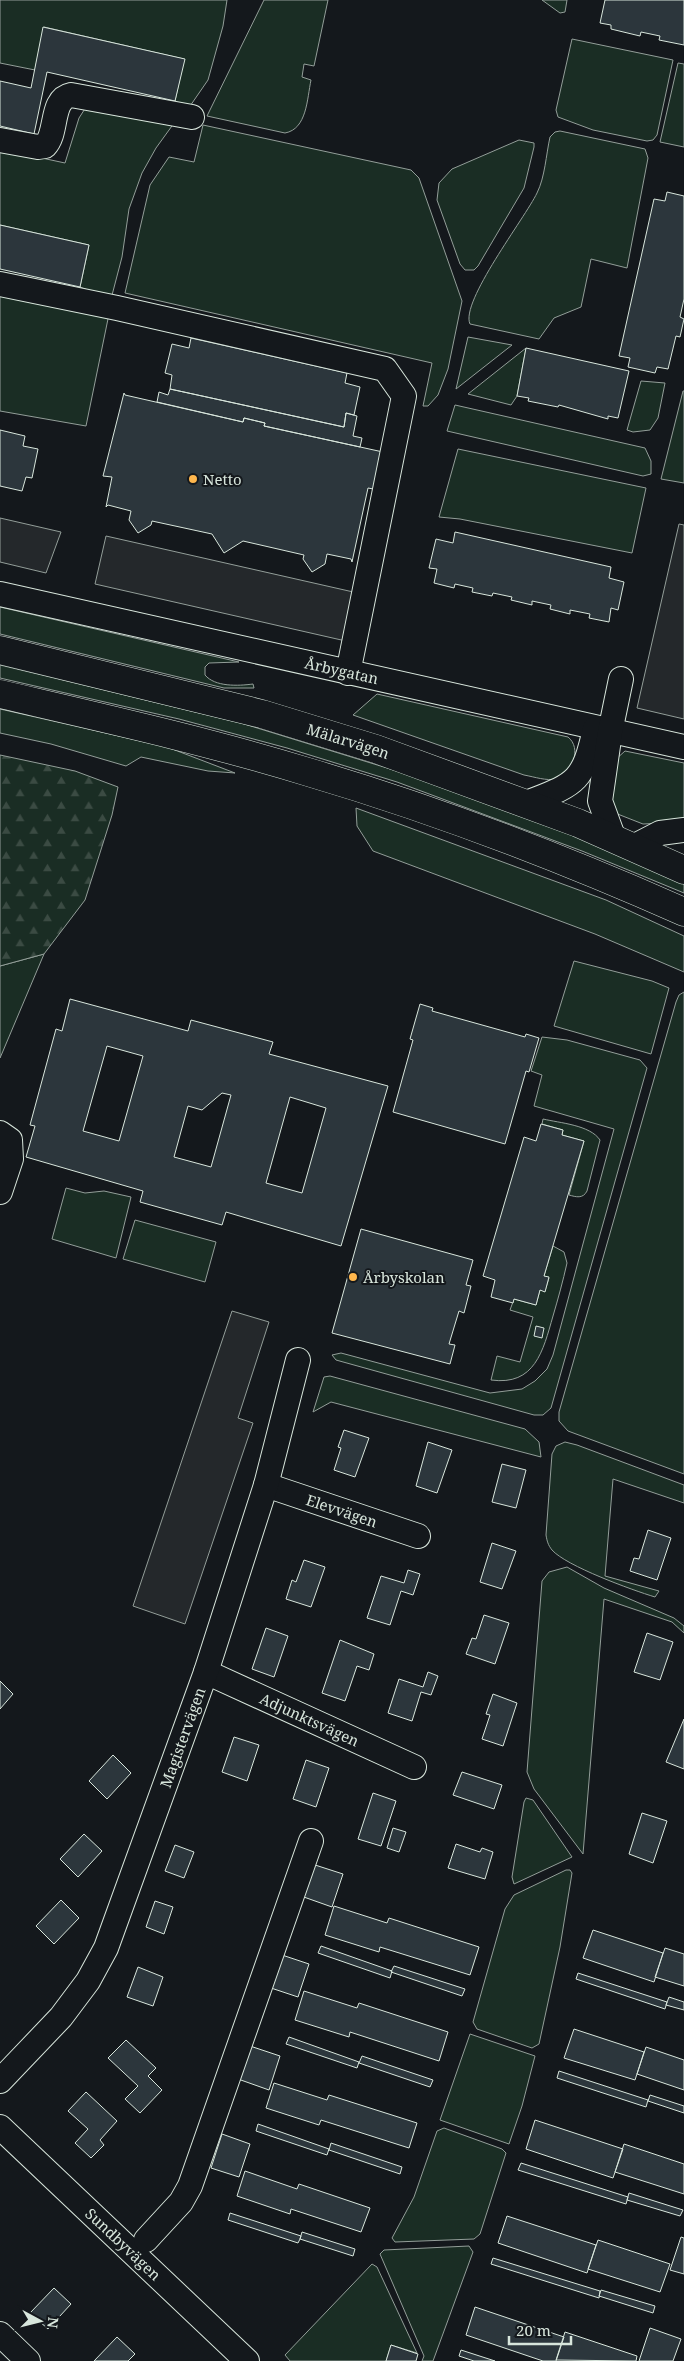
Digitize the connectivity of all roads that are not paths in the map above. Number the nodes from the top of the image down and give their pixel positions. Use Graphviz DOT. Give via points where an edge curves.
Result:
graph roads {
  1 [pos="192,117"];
  2 [pos="0,140"];
  3 [pos="0,284"];
  4 [pos="0,594"];
  5 [pos="0,650"];
  6 [pos="348,673"];
  7 [pos="620,679"];
  8 [pos="0,694"];
  9 [pos="602,730"];
  10 [pos="684,747"];
  11 [pos="524,804"];
  12 [pos="684,830"];
  13 [pos="623,843"];
  14 [pos="684,870"];
  15 [pos="684,912"];
  16 [pos="0,1133"];
  17 [pos="0,1192"];
  18 [pos="298,1360"];
  19 [pos="266,1485"];
  20 [pos="418,1536"];
  21 [pos="206,1672"];
  22 [pos="414,1767"];
  23 [pos="311,1841"];
  24 [pos="0,2081"];
  25 [pos="0,2127"];
  26 [pos="146,2240"];
  27 [pos="0,2334"];
  28 [pos="28,2361"];
  29 [pos="246,2361"];
  1 -- 2 [label="street" via="71,94 62,98 58,105 52,134 45,146"];
  3 -- 6 [label="street" via="385,370 404,396"];
  4 -- 6 [label="street, Årbygatan"];
  5 -- 11 [label="main road, Mälarvägen" via="262,714 416,763"];
  6 -- 9 [label="street, Årbygatan"];
  7 -- 9 [label="street"];
  8 -- 15 [label="main road" via="309,772 536,850"];
  9 -- 10 [label="street, Årbygatan"];
  9 -- 11 [label="street" via="582,772 566,787"];
  9 -- 13 [label="street" via="600,801"];
  11 -- 13 [label="main road, Mälarvägen"];
  12 -- 13 [label="street"];
  13 -- 14 [label="main road, Mälarvägen"];
  16 -- 17 [label="street" via="10,1140 12,1158"];
  18 -- 19 [label="street, Magistervägen"];
  19 -- 20 [label="street, Elevvägen"];
  19 -- 21 [label="street, Magistervägen"];
  21 -- 22 [label="street, Adjunktsvägen"];
  21 -- 24 [label="street, Magistervägen" via="106,1948 88,1981 61,2017"];
  23 -- 26 [label="street" via="190,2186 181,2202"];
  25 -- 29 [label="street, Sundbyvägen"];
  27 -- 28 [label="street"];
}
